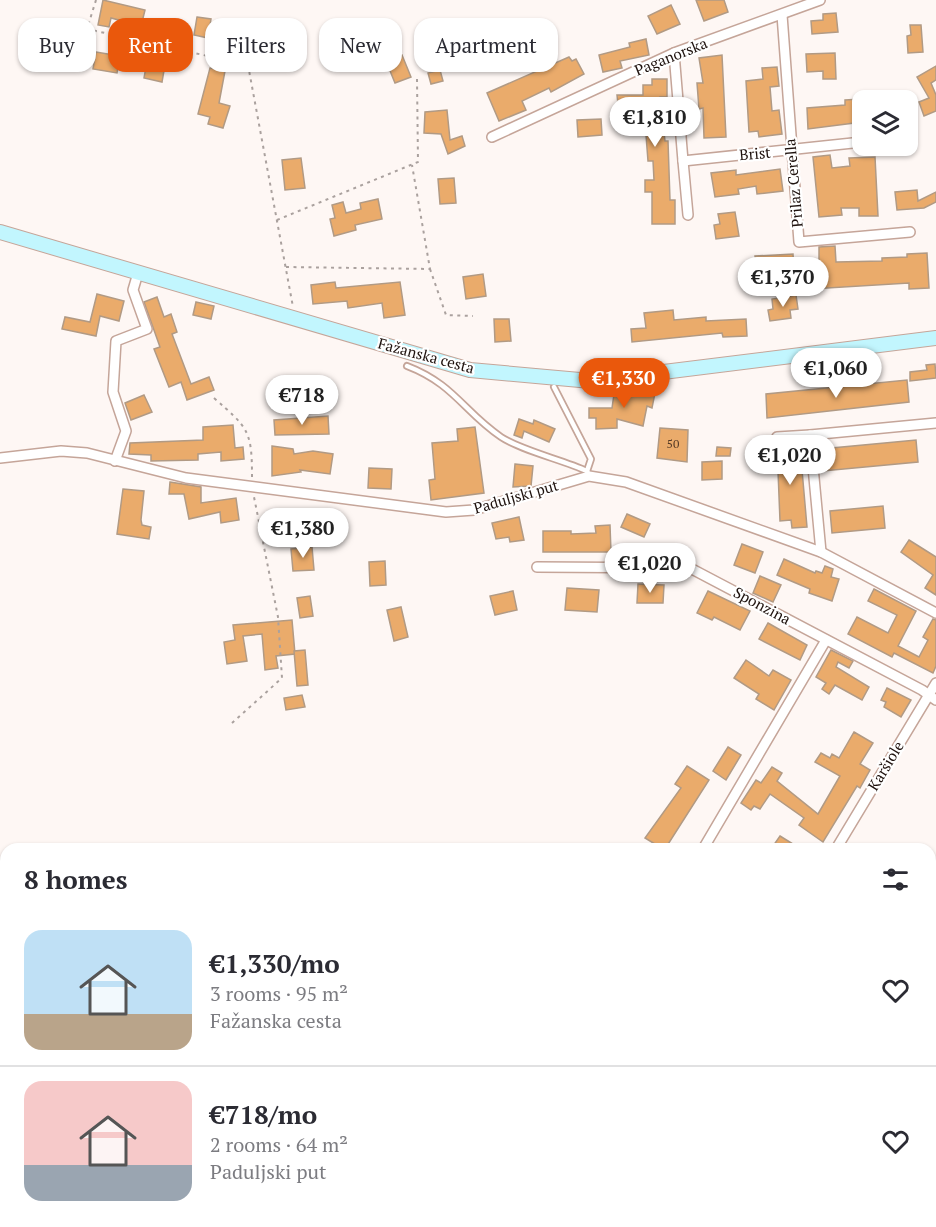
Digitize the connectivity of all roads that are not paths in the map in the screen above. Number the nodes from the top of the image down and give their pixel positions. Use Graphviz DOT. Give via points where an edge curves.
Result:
graph roads {
  1 [pos="820,0"];
  2 [pos="782,15"];
  3 [pos="674,53"];
  4 [pos="492,136"];
  5 [pos="852,143"];
  6 [pos="792,150"];
  7 [pos="683,160"];
  8 [pos="688,215"];
  9 [pos="0,232"];
  10 [pos="910,232"];
  11 [pos="138,273"];
  12 [pos="936,338"];
  13 [pos="407,366"];
  14 [pos="555,387"];
  15 [pos="936,423"];
  16 [pos="810,435"];
  17 [pos="777,437"];
  18 [pos="0,458"];
  19 [pos="115,461"];
  20 [pos="588,473"];
  21 [pos="821,552"];
  22 [pos="537,567"];
  23 [pos="936,613"];
  24 [pos="826,639"];
  25 [pos="936,683"];
  26 [pos="932,697"];
  27 [pos="707,843"];
  28 [pos="840,843"];
  1 -- 2 [label="street, Paganorska"];
  2 -- 3 [label="street, Paganorska"];
  2 -- 6 [label="street, Prilaz Cerella"];
  3 -- 4 [label="street, Paganorska"];
  3 -- 7 [label="street"];
  5 -- 6 [label="street, Brist"];
  6 -- 7 [label="street, Brist"];
  6 -- 10 [label="street, Prilaz Cerella" via="799,242"];
  7 -- 8 [label="street"];
  9 -- 11 [label="main road, Fažanska cesta"];
  11 -- 12 [label="main road, Fažanska cesta" via="470,370 591,381"];
  11 -- 19 [label="street" via="133,290 147,329 116,340 113,392 126,431"];
  13 -- 20 [label="lane" via="428,374 450,390 502,438"];
  14 -- 20 [label="lane" via="591,459"];
  15 -- 16 [label="street"];
  16 -- 17 [label="street"];
  16 -- 21 [label="street"];
  18 -- 19 [label="street, Paduljski put" via="61,451"];
  19 -- 20 [label="street, Paduljski put" via="186,478 253,488 462,512"];
  20 -- 21 [label="street, Paduljski put" via="626,482"];
  21 -- 23 [label="street, Paduljski put"];
  22 -- 24 [label="street, Sponzina" via="690,568"];
  24 -- 26 [label="street, Sponzina"];
  24 -- 27 [label="street"];
  25 -- 26 [label="street, Karšiole"];
  26 -- 28 [label="street, Karšiole"];
}
